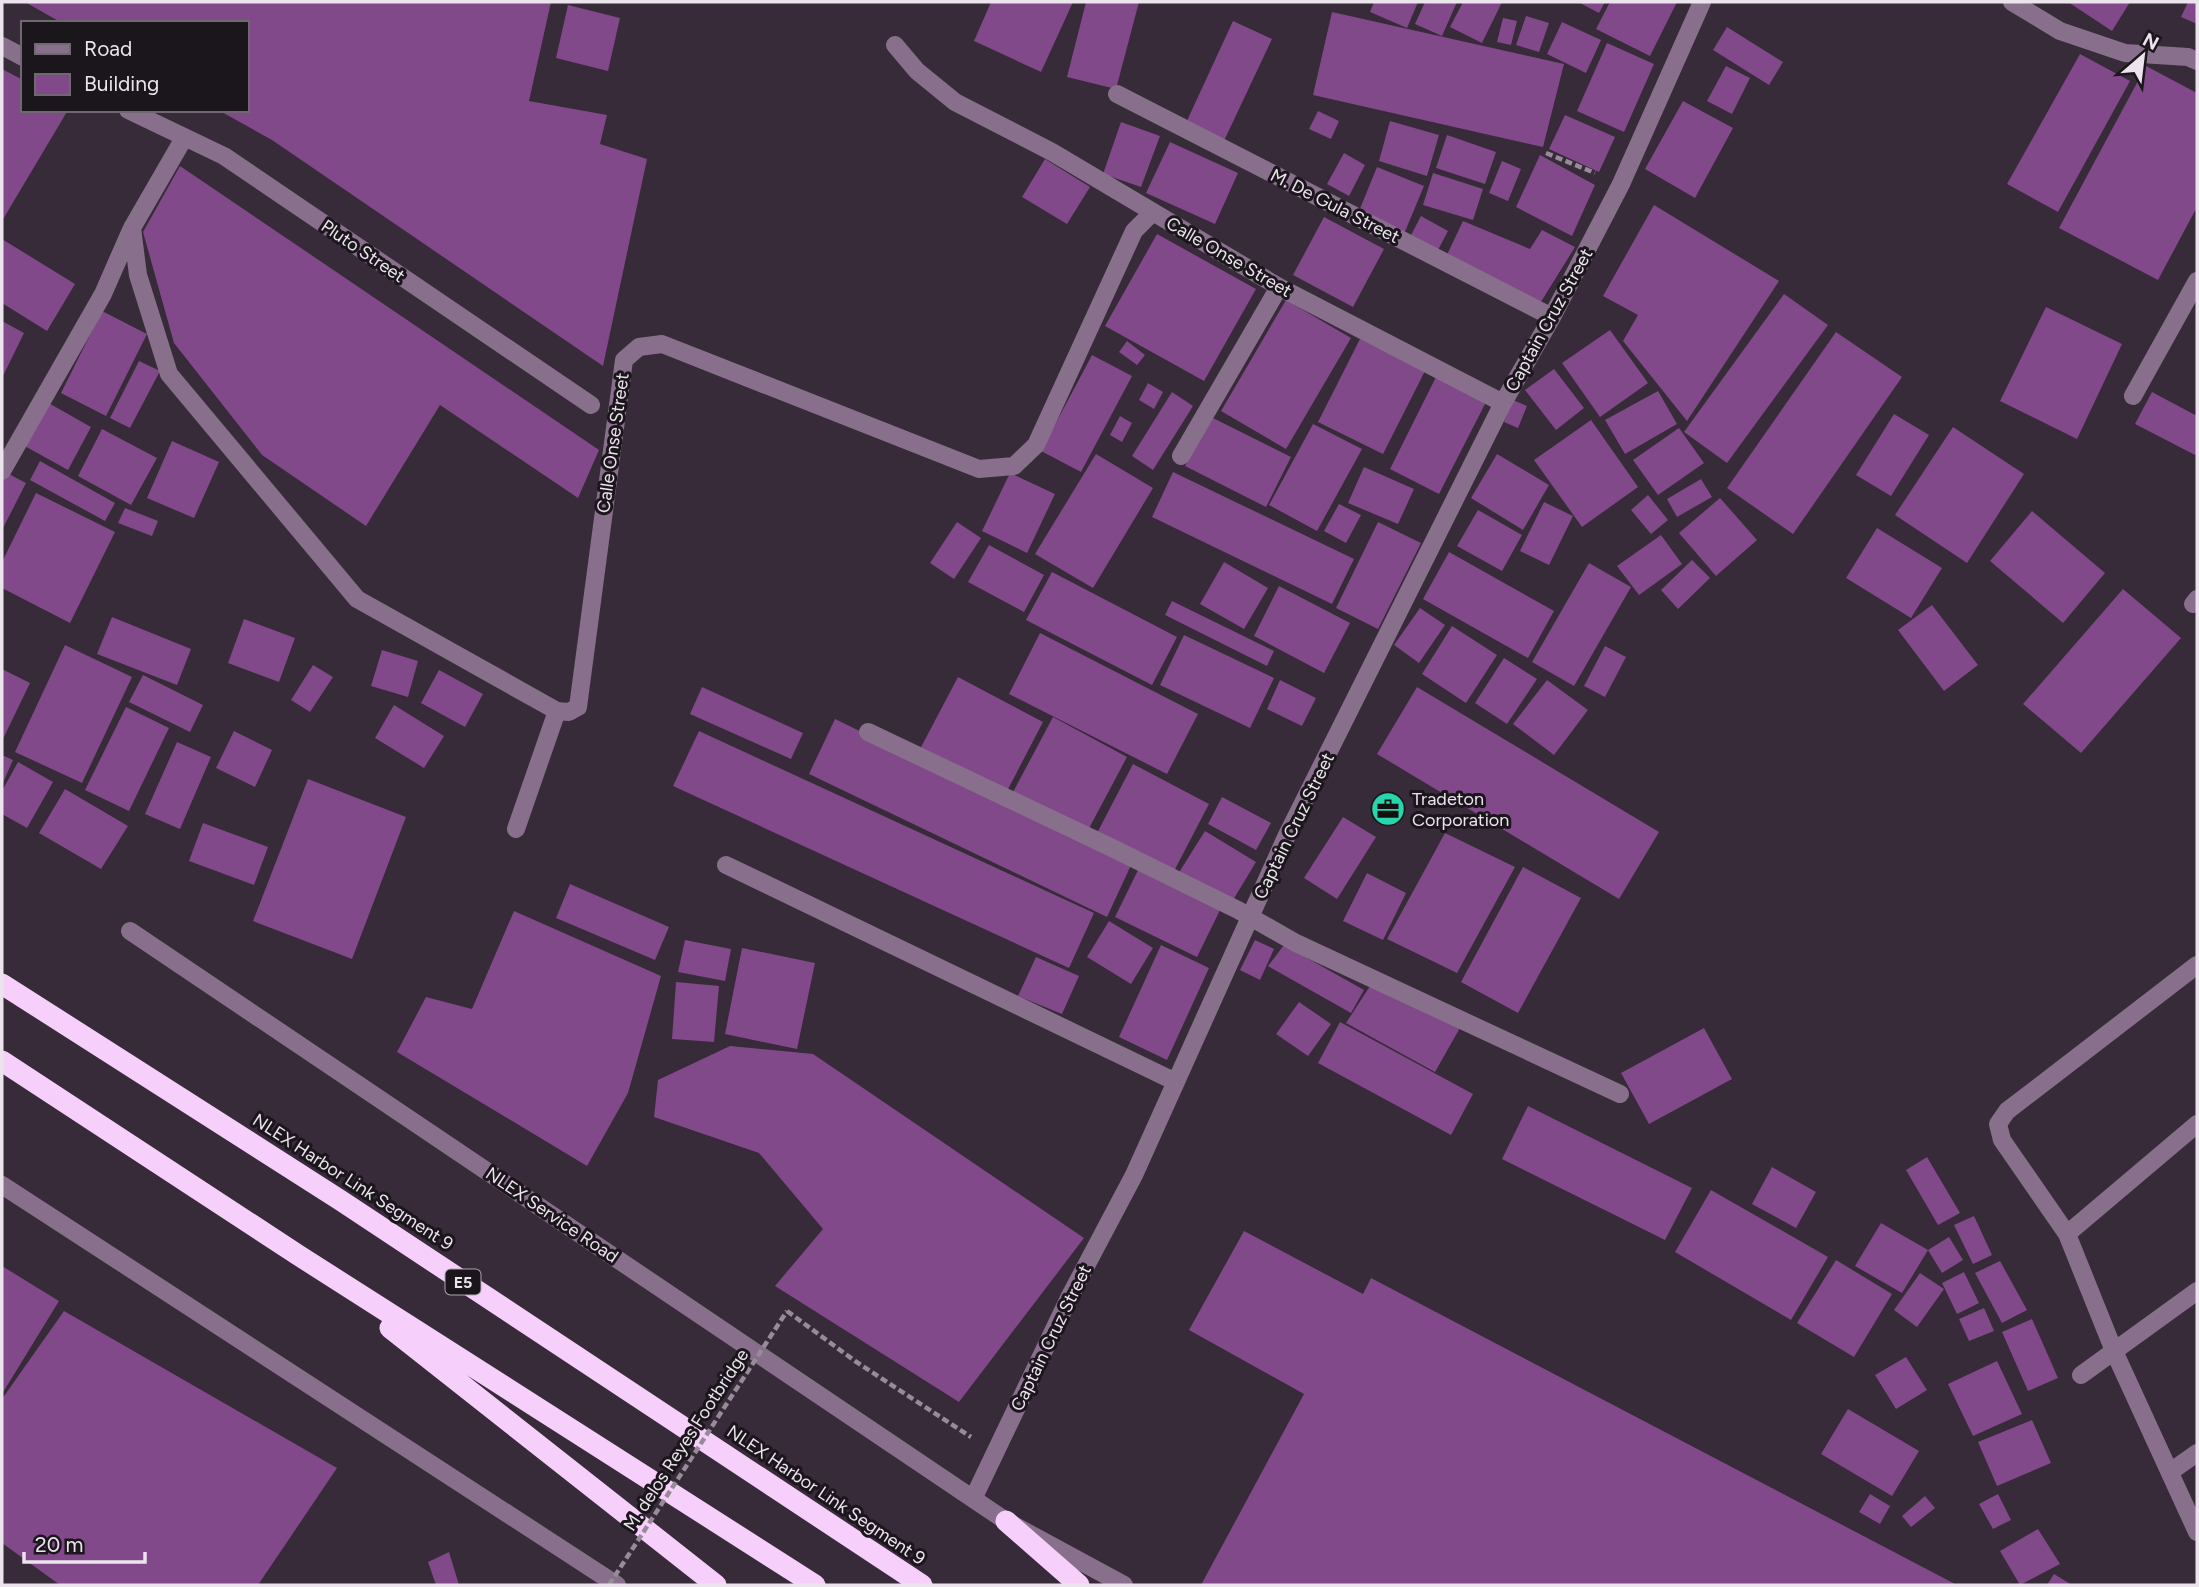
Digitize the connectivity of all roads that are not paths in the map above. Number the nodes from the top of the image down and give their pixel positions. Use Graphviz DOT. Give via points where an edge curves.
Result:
graph roads {
  1 [pos="1702,2"];
  2 [pos="2012,2"];
  3 [pos="895,45"];
  4 [pos="2,46"];
  5 [pos="21,56"];
  6 [pos="2197,61"];
  7 [pos="1118,94"];
  8 [pos="132,112"];
  9 [pos="184,138"];
  10 [pos="1153,212"];
  11 [pos="132,228"];
  12 [pos="2197,281"];
  13 [pos="1279,287"];
  14 [pos="1552,317"];
  15 [pos="2133,396"];
  16 [pos="1503,403"];
  17 [pos="591,405"];
  18 [pos="1181,456"];
  19 [pos="2,471"];
  20 [pos="557,711"];
  21 [pos="868,732"];
  22 [pos="516,829"];
  23 [pos="726,865"];
  24 [pos="1250,917"];
  25 [pos="131,931"];
  26 [pos="2197,965"];
  27 [pos="2,984"];
  28 [pos="2,1061"];
  29 [pos="1176,1082"];
  30 [pos="1620,1094"];
  31 [pos="2197,1124"];
  32 [pos="2,1185"];
  33 [pos="2067,1234"];
  34 [pos="298,1255"];
  35 [pos="2197,1290"];
  36 [pos="2114,1351"];
  37 [pos="2081,1375"];
  38 [pos="2197,1453"];
  39 [pos="2170,1472"];
  40 [pos="973,1499"];
  41 [pos="1006,1521"];
  42 [pos="2197,1532"];
  43 [pos="617,1585"];
  44 [pos="716,1585"];
  45 [pos="815,1585"];
  46 [pos="922,1585"];
  47 [pos="1079,1585"];
  48 [pos="1124,1585"];
  1 -- 14 [label="street, Captain Cruz Street" via="1621,184"];
  2 -- 6 [label="street" via="2060,31 2125,53"];
  3 -- 10 [label="street" via="917,71 955,102"];
  4 -- 5 [label="street"];
  7 -- 14 [label="street, M. De Gula Street"];
  8 -- 9 [label="street, Pluto Street"];
  9 -- 11 [label="street"];
  9 -- 17 [label="street, Pluto Street" via="224,156"];
  10 -- 13 [label="street, Calle Onse Street"];
  10 -- 20 [label="street, Calle Onse Street" via="1134,231 1036,445 1014,466 979,468 662,344 639,347 624,360 578,708"];
  11 -- 19 [label="street" via="103,294"];
  11 -- 20 [label="street" via="138,275 169,374 357,599"];
  12 -- 15 [label="street"];
  13 -- 16 [label="street, Calle Onse Street"];
  13 -- 18 [label="street"];
  14 -- 16 [label="street, Captain Cruz Street"];
  16 -- 24 [label="street, Captain Cruz Street"];
  20 -- 22 [label="street"];
  21 -- 24 [label="street"];
  23 -- 29 [label="street"];
  24 -- 29 [label="street, Captain Cruz Street"];
  24 -- 30 [label="street"];
  25 -- 40 [label="street, NLEX Service Road"];
  26 -- 33 [label="street" via="2007,1111 1998,1124 2002,1140"];
  27 -- 46 [label="highway, NLEX Harbor Link Segment 9 / E5" via="340,1200"];
  28 -- 34 [label="highway"];
  29 -- 40 [label="street, Captain Cruz Street"];
  31 -- 33 [label="street"];
  32 -- 43 [label="street"];
  33 -- 36 [label="street"];
  34 -- 44 [label="highway"];
  34 -- 45 [label="highway"];
  35 -- 36 [label="street"];
  36 -- 37 [label="street"];
  36 -- 39 [label="street"];
  38 -- 39 [label="street"];
  39 -- 42 [label="street"];
  40 -- 41 [label="street"];
  41 -- 47 [label="highway"];
  41 -- 48 [label="street"];
}
